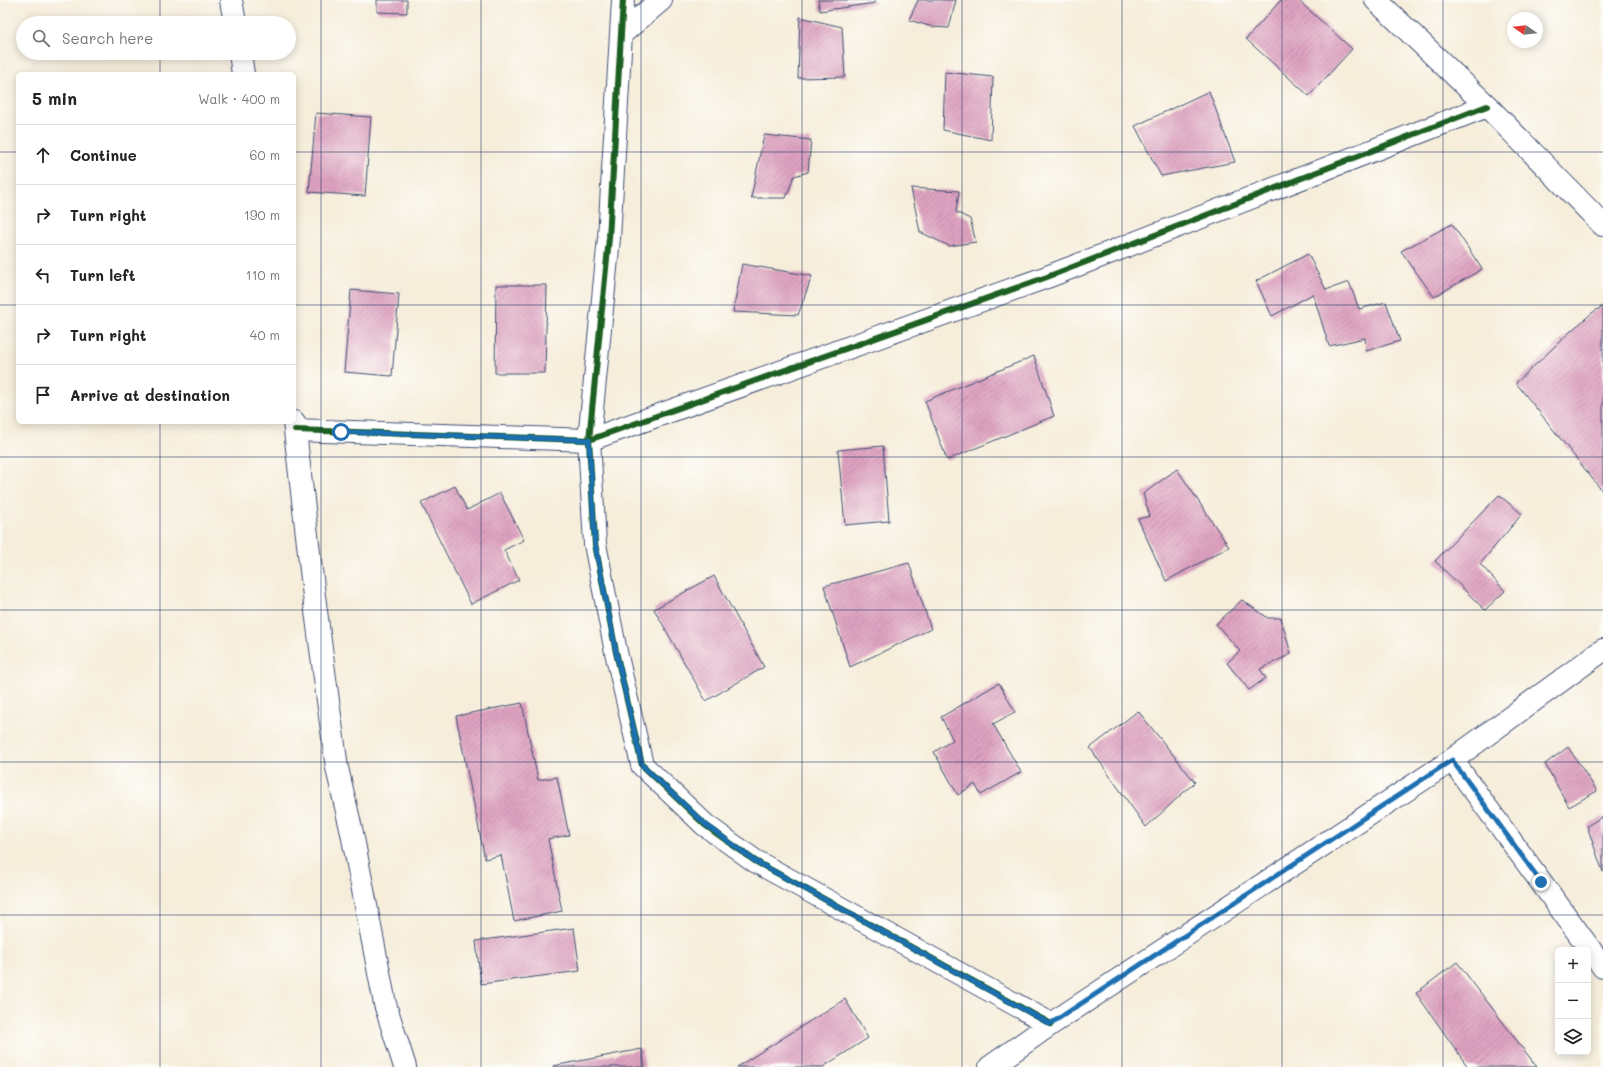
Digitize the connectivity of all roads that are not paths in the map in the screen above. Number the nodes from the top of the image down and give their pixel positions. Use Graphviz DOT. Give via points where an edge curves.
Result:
graph roads {
  1 [pos="231,0"];
  2 [pos="623,0"];
  3 [pos="661,0"];
  4 [pos="1376,0"];
  5 [pos="234,16"];
  6 [pos="621,34"];
  7 [pos="241,60"];
  8 [pos="243,72"];
  9 [pos="1487,106"];
  10 [pos="1603,225"];
  11 [pos="294,426"];
  12 [pos="589,440"];
  13 [pos="1603,650"];
  14 [pos="1452,760"];
  15 [pos="1603,967"];
  16 [pos="1050,1024"];
  17 [pos="405,1067"];
  18 [pos="990,1067"];
  1 -- 5 [label="street"];
  2 -- 6 [label="street"];
  3 -- 6 [label="street"];
  4 -- 9 [label="street"];
  6 -- 12 [label="street" via="609,238"];
  7 -- 8 [label="street"];
  9 -- 10 [label="street"];
  9 -- 12 [label="street" via="1047,277"];
  11 -- 12 [label="street"];
  11 -- 17 [label="street" via="337,768 385,1004"];
  12 -- 16 [label="street" via="595,544 642,765 705,824 755,861"];
  13 -- 14 [label="street"];
  14 -- 15 [label="street"];
  14 -- 16 [label="street"];
  16 -- 18 [label="street"];
}
